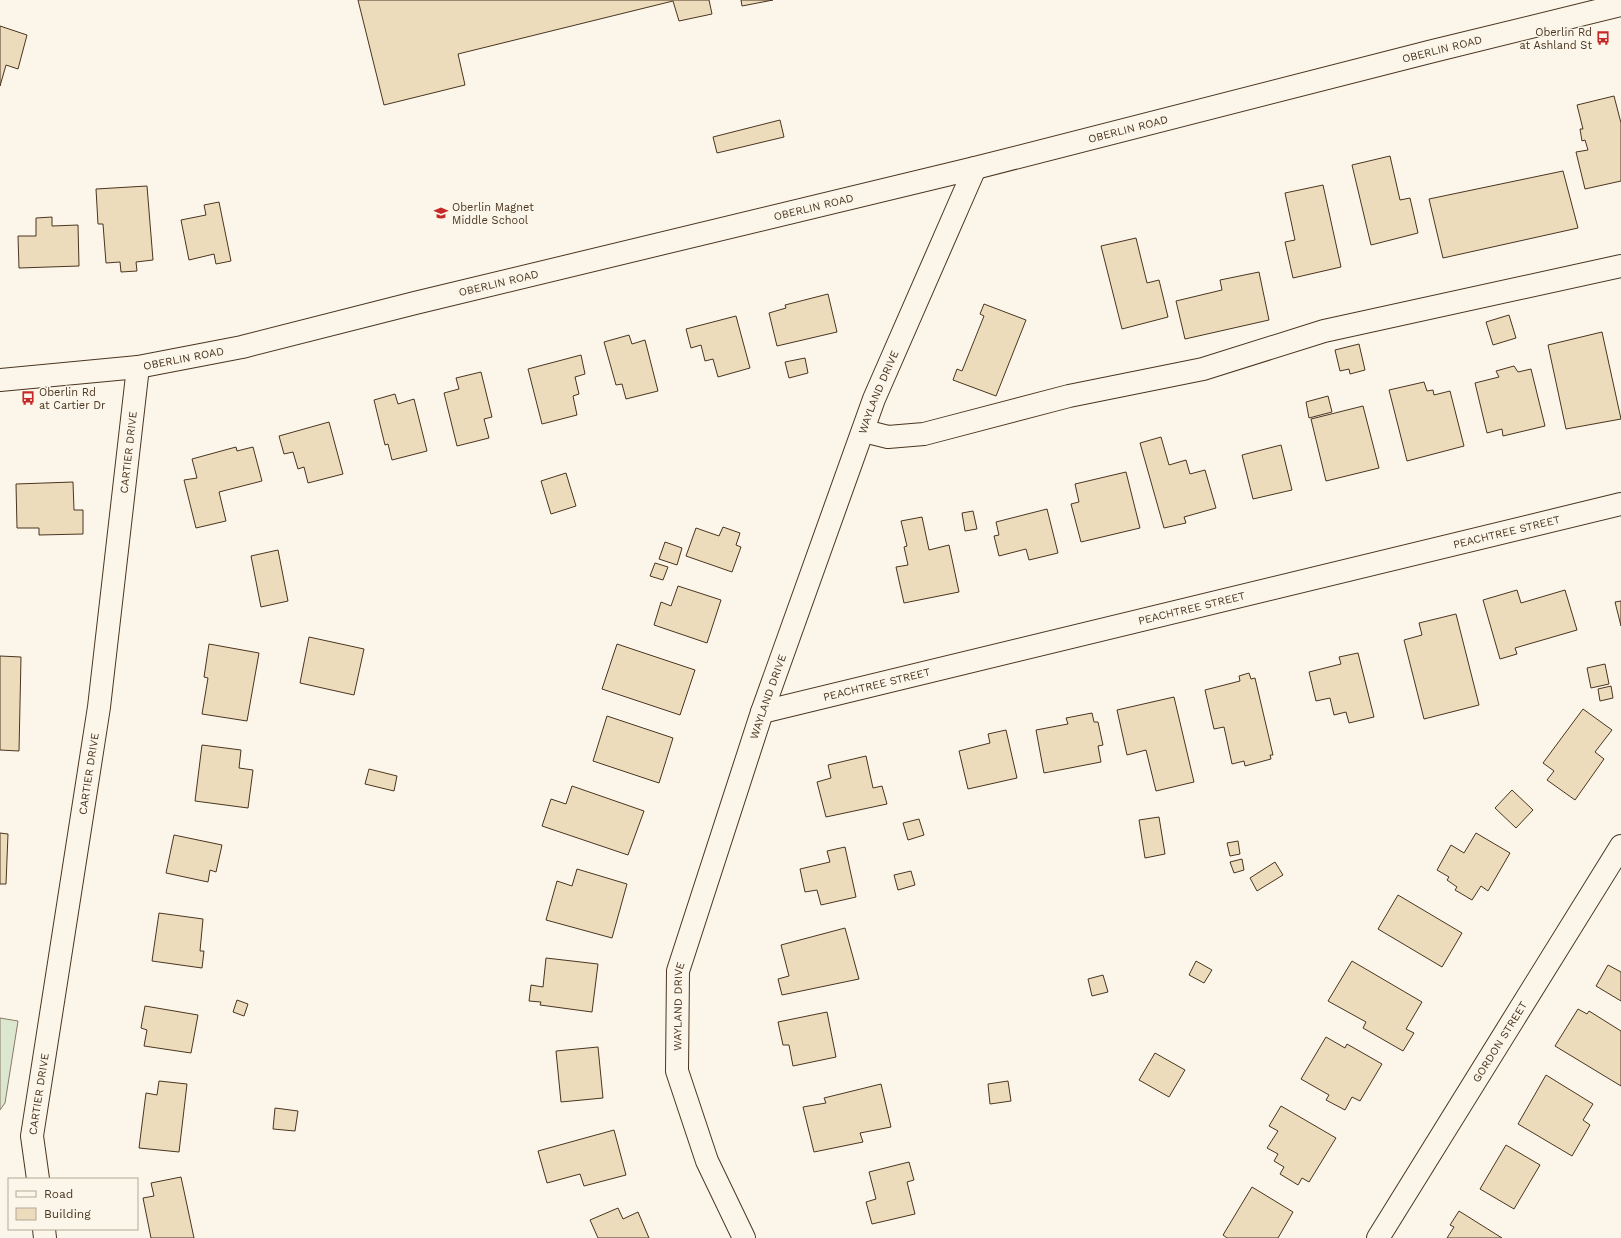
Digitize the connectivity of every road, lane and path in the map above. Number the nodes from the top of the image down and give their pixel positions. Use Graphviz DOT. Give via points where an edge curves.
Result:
graph roads {
  1 [pos="1621,5"];
  2 [pos="975,168"];
  3 [pos="1621,266"];
  4 [pos="138,367"];
  5 [pos="0,380"];
  6 [pos="864,431"];
  7 [pos="1621,504"];
  8 [pos="762,712"];
  9 [pos="1621,846"];
  10 [pos="38,1178"];
  11 [pos="744,1238"];
  12 [pos="1378,1238"];
  1 -- 2 [label="street, OBERLIN ROAD"];
  2 -- 4 [label="street, OBERLIN ROAD" via="242,347"];
  2 -- 6 [label="street, WAYLAND DRIVE" via="874,399"];
  3 -- 6 [label="street" via="1324,331 1203,369 1069,396 924,434 888,437"];
  4 -- 5 [label="street, OBERLIN ROAD"];
  4 -- 10 [label="street, CARTIER DRIVE" via="99,707 32,1136"];
  6 -- 8 [label="street, WAYLAND DRIVE"];
  7 -- 8 [label="street, PEACHTREE STREET"];
  8 -- 11 [label="street, WAYLAND DRIVE" via="678,971 677,1071 707,1161"];
  9 -- 12 [label="street, GORDON STREET"];
}
